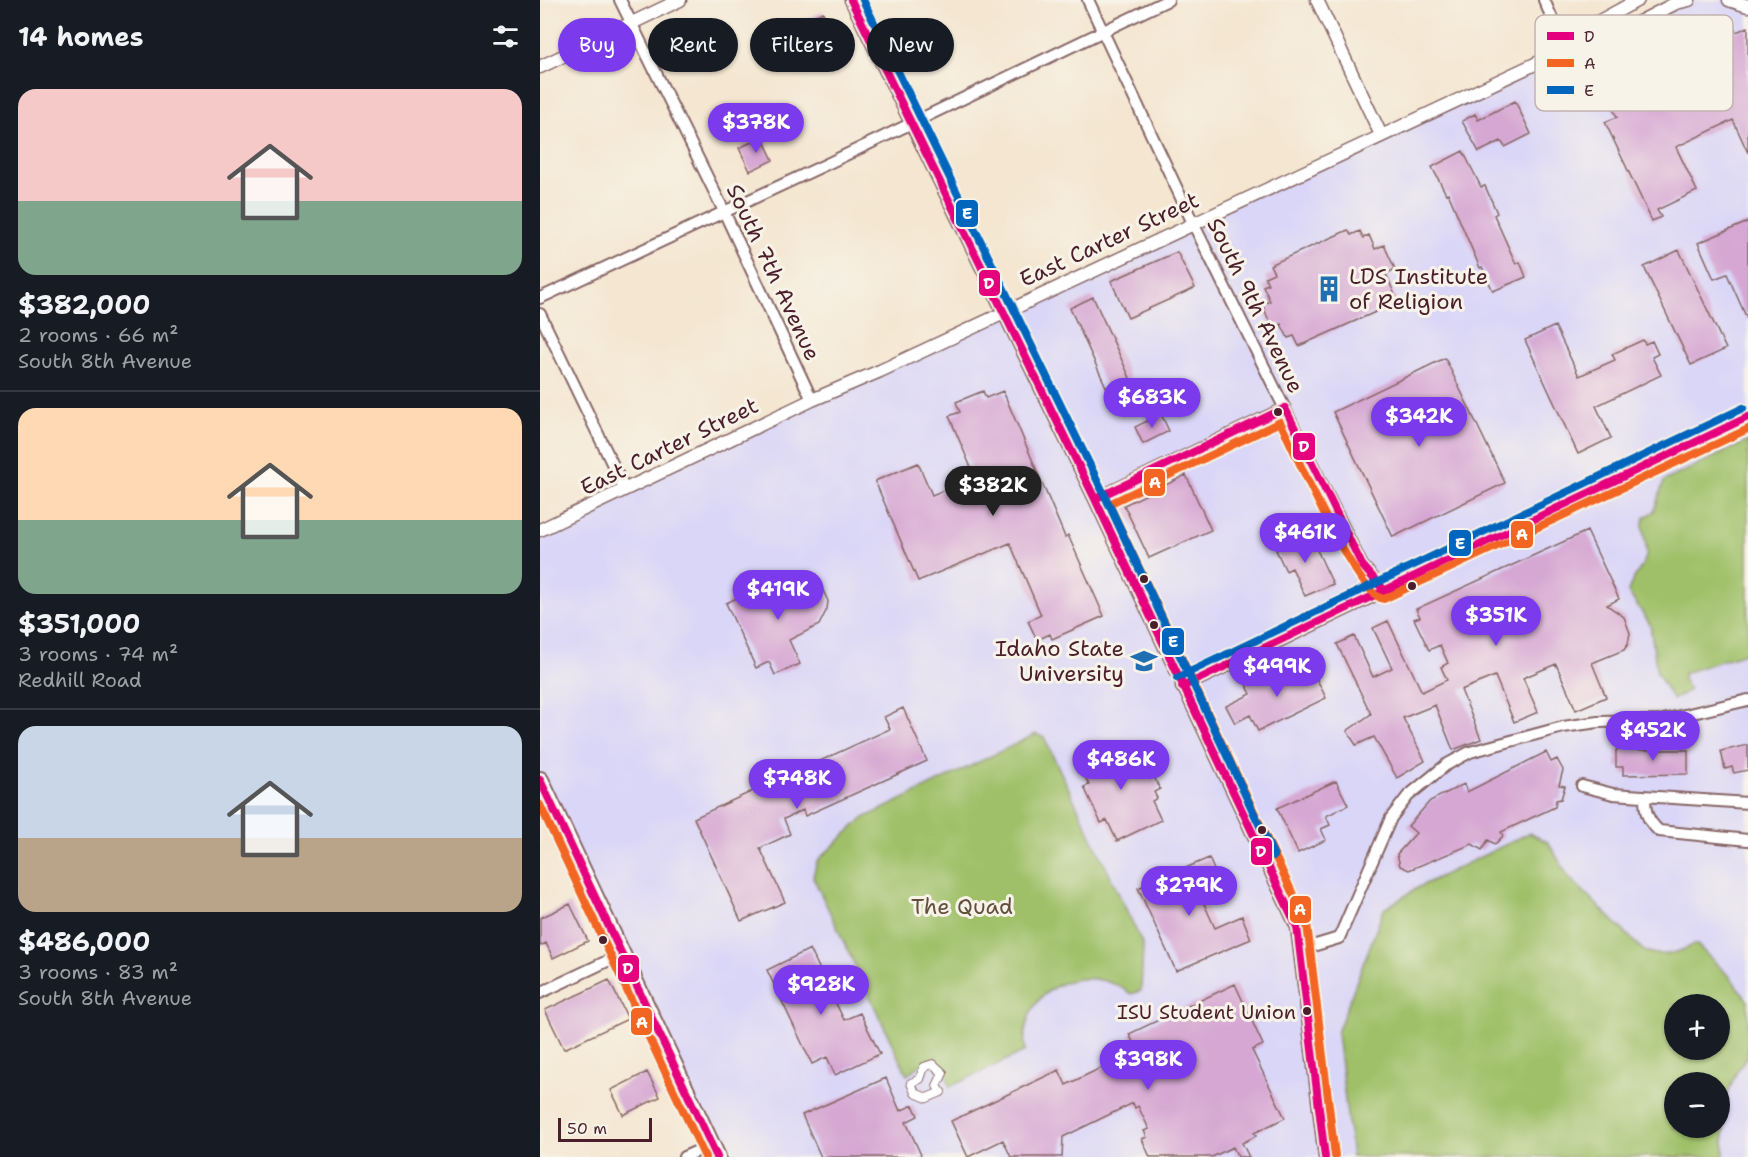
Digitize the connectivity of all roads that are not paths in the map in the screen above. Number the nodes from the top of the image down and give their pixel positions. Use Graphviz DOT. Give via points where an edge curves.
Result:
graph roads {
  1 [pos="620,0"];
  2 [pos="680,0"];
  3 [pos="851,0"];
  4 [pos="1088,0"];
  5 [pos="1168,0"];
  6 [pos="1317,0"];
  7 [pos="1544,0"];
  8 [pos="1638,0"];
  9 [pos="1689,0"];
  10 [pos="1729,0"];
  11 [pos="1748,6"];
  12 [pos="1551,15"];
  13 [pos="1610,15"];
  14 [pos="1654,15"];
  15 [pos="629,18"];
  16 [pos="636,21"];
  17 [pos="1103,31"];
  18 [pos="636,33"];
  19 [pos="558,58"];
  20 [pos="1535,64"];
  21 [pos="540,67"];
  22 [pos="910,125"];
  23 [pos="1381,135"];
  24 [pos="724,211"];
  25 [pos="1193,223"];
  26 [pos="540,298"];
  27 [pos="1003,312"];
  28 [pos="540,314"];
  29 [pos="812,400"];
  30 [pos="1285,408"];
  31 [pos="1748,417"];
  32 [pos="624,488"];
  33 [pos="1095,498"];
  34 [pos="540,530"];
  35 [pos="1383,590"];
  36 [pos="1182,687"];
  37 [pos="1748,700"];
  38 [pos="540,780"];
  39 [pos="1582,786"];
  40 [pos="1645,797"];
  41 [pos="1748,803"];
  42 [pos="1748,840"];
  43 [pos="1300,943"];
  44 [pos="620,955"];
  45 [pos="540,993"];
  46 [pos="915,1093"];
  47 [pos="714,1151"];
  48 [pos="684,1157"];
  49 [pos="1325,1157"];
  1 -- 15 [label="street, South 7th Avenue"];
  2 -- 16 [label="street"];
  3 -- 22 [label="street"];
  4 -- 17 [label="street, South 9th Avenue"];
  5 -- 17 [label="street"];
  6 -- 23 [label="street"];
  7 -- 12 [label="street"];
  8 -- 13 [label="street, East Carter Street"];
  9 -- 14 [label="street, East Carter Street"];
  10 -- 11 [label="street"];
  17 -- 22 [label="street"];
  17 -- 25 [label="street, South 9th Avenue"];
  18 -- 24 [label="street, South 7th Avenue"];
  19 -- 21 [label="street"];
  20 -- 23 [label="street, East Carter Street"];
  22 -- 24 [label="street"];
  22 -- 27 [label="street"];
  23 -- 25 [label="street, East Carter Street"];
  24 -- 26 [label="street"];
  24 -- 29 [label="street, South 7th Avenue"];
  25 -- 27 [label="street, East Carter Street"];
  25 -- 30 [label="street, South 9th Avenue"];
  27 -- 29 [label="street, East Carter Street"];
  27 -- 33 [label="street"];
  28 -- 32 [label="street"];
  29 -- 32 [label="street, East Carter Street"];
  30 -- 33 [label="street"];
  30 -- 35 [label="street, South 9th Avenue" via="1362,565"];
  31 -- 35 [label="street"];
  32 -- 34 [label="street, East Carter Street"];
  33 -- 36 [label="street"];
  35 -- 36 [label="street"];
  36 -- 43 [label="street" via="1297,927"];
  37 -- 43 [label="street" via="1659,721 1563,727 1470,752 1446,765 1408,796 1391,818 1339,938 1317,945"];
  38 -- 44 [label="main road"];
  39 -- 40 [label="street"];
  40 -- 41 [label="street"];
  40 -- 42 [label="street" via="1645,810 1659,831"];
  43 -- 49 [label="street"];
  44 -- 45 [label="street"];
  44 -- 47 [label="main road"];
  46 -- 46 [label="street" via="911,1083 920,1079 924,1067 933,1064 941,1069 943,1078 937,1086 941,1092 927,1098"];
  47 -- 48 [label="street"];
}
